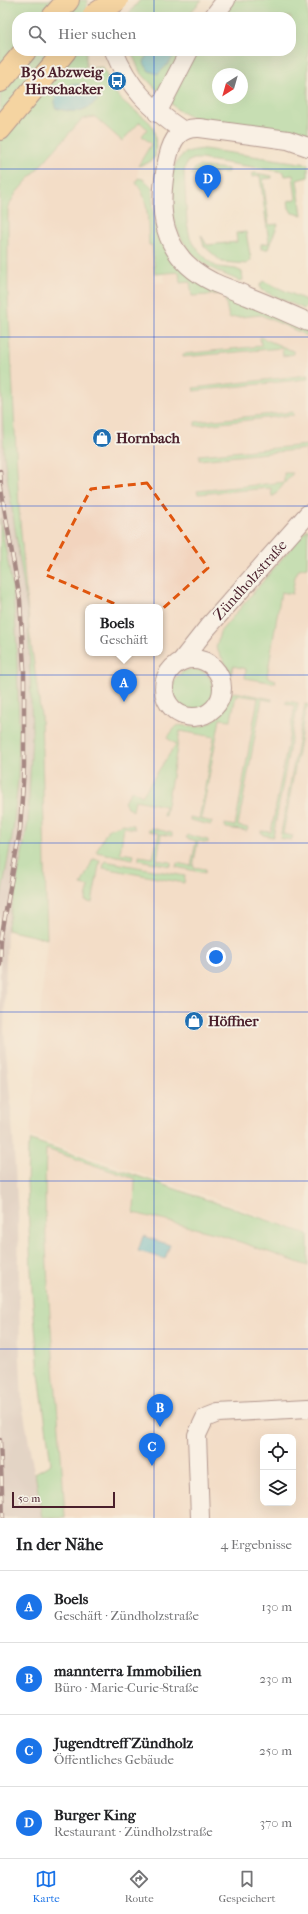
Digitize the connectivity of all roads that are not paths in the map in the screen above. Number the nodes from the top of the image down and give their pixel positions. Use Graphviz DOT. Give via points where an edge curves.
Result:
graph roads {
  1 [pos="68,0"];
  2 [pos="117,0"];
  3 [pos="226,0"];
  4 [pos="100,10"];
  5 [pos="57,12"];
  6 [pos="217,12"];
  7 [pos="21,56"];
  8 [pos="61,56"];
  9 [pos="116,56"];
  10 [pos="186,56"];
  11 [pos="0,82"];
  12 [pos="157,113"];
  13 [pos="0,129"];
  14 [pos="182,130"];
  15 [pos="308,138"];
  16 [pos="288,140"];
  17 [pos="308,147"];
  18 [pos="308,322"];
  19 [pos="308,514"];
  20 [pos="208,627"];
  21 [pos="182,660"];
  22 [pos="210,664"];
  23 [pos="308,1408"];
  24 [pos="200,1518"];
  1 -- 5 [label="highway"];
  2 -- 4 [label="highway, bridge"];
  3 -- 6 [label="street"];
  7 -- 11 [label="highway"];
  8 -- 13 [label="highway"];
  9 -- 12 [label="street" via="135,90"];
  10 -- 12 [label="street"];
  12 -- 14 [label="street"];
  14 -- 16 [label="street" via="199,128"];
  14 -- 18 [label="street" via="173,141 169,153 162,208 165,229 176,251 193,269 212,282"];
  15 -- 16 [label="street"];
  16 -- 17 [label="street"];
  19 -- 20 [label="street, Zündholzstraße"];
  20 -- 21 [label="street, Zündholzstraße"];
  20 -- 22 [label="street, Zündholzstraße" via="207,652"];
  21 -- 22 [label="street" via="197,659"];
  21 -- 22 [label="street, Zündholzstraße" via="171,668 164,679 163,687 170,706 177,713 189,717 207,714 220,698 220,677"];
  23 -- 24 [label="street" via="218,1413 205,1418 197,1435"];
}
